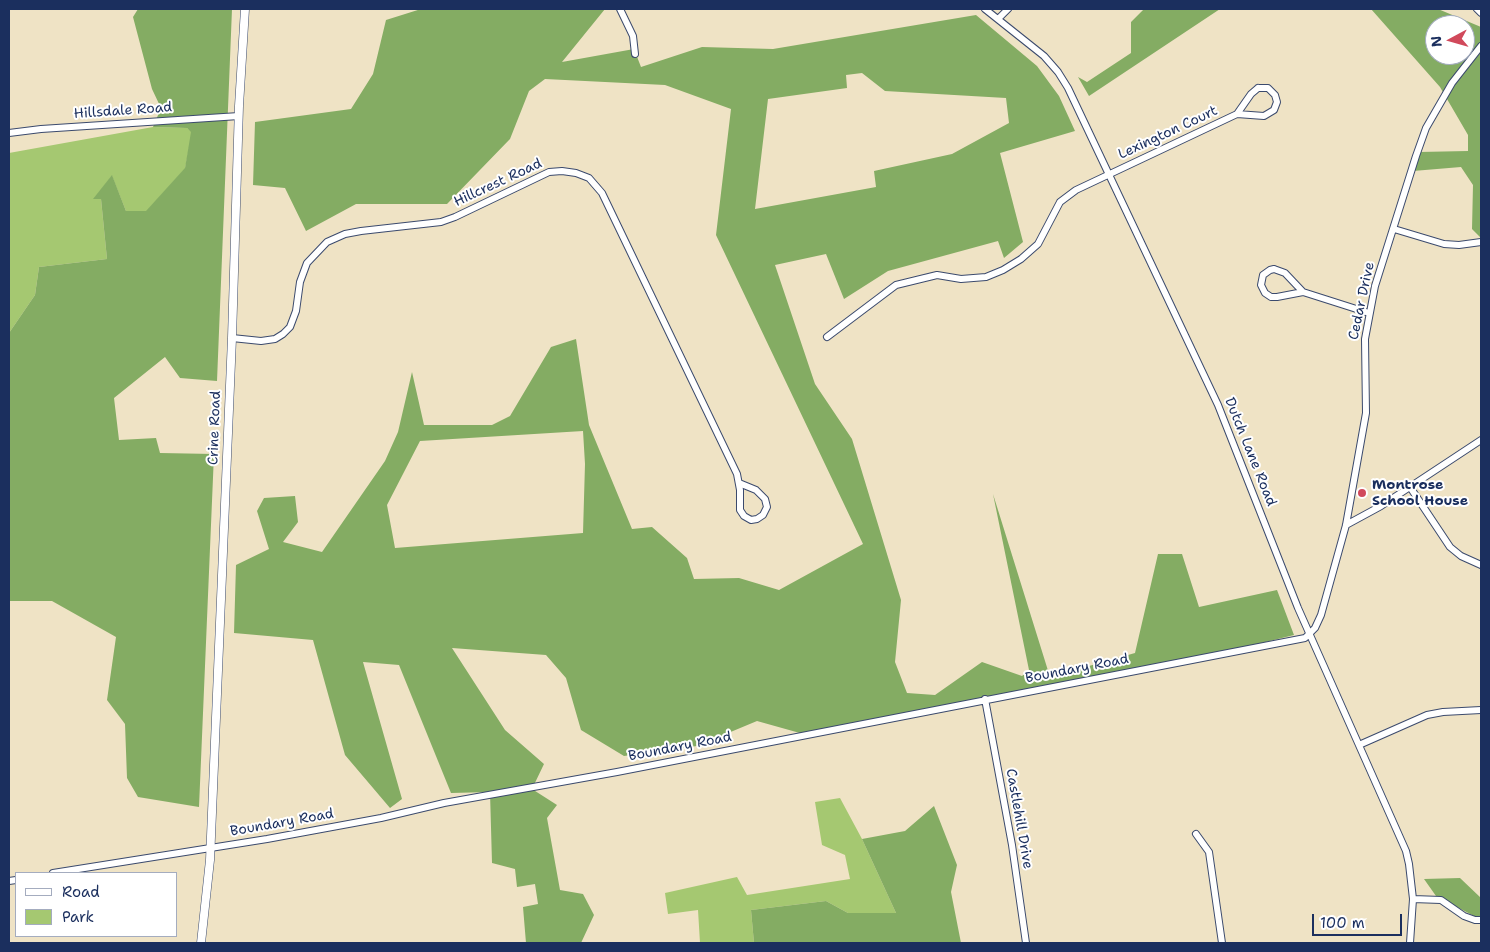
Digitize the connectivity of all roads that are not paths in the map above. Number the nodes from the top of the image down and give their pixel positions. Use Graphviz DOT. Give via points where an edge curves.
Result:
graph roads {
  1 [pos="245,9"];
  2 [pos="620,9"];
  3 [pos="985,9"];
  4 [pos="1008,9"];
  5 [pos="1478,9"];
  6 [pos="1481,13"];
  7 [pos="998,19"];
  8 [pos="1481,46"];
  9 [pos="635,54"];
  10 [pos="1237,114"];
  11 [pos="239,116"];
  12 [pos="9,133"];
  13 [pos="1110,174"];
  14 [pos="1394,229"];
  15 [pos="1481,242"];
  16 [pos="1303,292"];
  17 [pos="1369,313"];
  18 [pos="826,337"];
  19 [pos="232,338"];
  20 [pos="1481,440"];
  21 [pos="739,483"];
  22 [pos="1410,487"];
  23 [pos="1346,525"];
  24 [pos="1481,565"];
  25 [pos="1309,635"];
  26 [pos="985,699"];
  27 [pos="1481,710"];
  28 [pos="1359,744"];
  29 [pos="1196,834"];
  30 [pos="211,848"];
  31 [pos="59,872"];
  32 [pos="1413,899"];
  33 [pos="1481,920"];
  34 [pos="201,943"];
  35 [pos="1026,943"];
  36 [pos="1222,943"];
  37 [pos="1410,943"];
  1 -- 11 [label="main road, Crine Road"];
  2 -- 9 [label="street" via="633,36"];
  3 -- 7 [label="street, Dutch Lane Road"];
  4 -- 7 [label="street"];
  5 -- 6 [label="street"];
  7 -- 13 [label="street, Dutch Lane Road" via="1044,56 1058,72 1078,105"];
  8 -- 14 [label="street, Cedar Drive" via="1452,84 1426,128"];
  10 -- 10 [label="street" via="1258,88 1268,88 1276,95 1276,107 1269,114"];
  10 -- 13 [label="street, Lexington Court"];
  11 -- 12 [label="street, Hillsdale Road"];
  11 -- 19 [label="main road, Crine Road"];
  13 -- 18 [label="street, Lexington Court" via="1076,190 1060,202 1038,244 1003,270 986,277 961,279 936,275 896,285"];
  13 -- 25 [label="street, Dutch Lane Road" via="1218,405"];
  14 -- 15 [label="street" via="1444,244"];
  14 -- 17 [label="street, Cedar Drive"];
  16 -- 16 [label="street" via="1271,297 1263,290 1262,280 1266,272 1278,269"];
  16 -- 17 [label="street"];
  17 -- 23 [label="street, Cedar Drive" via="1365,342 1366,413"];
  19 -- 21 [label="street, Hillcrest Road" via="275,339 290,327 307,263 327,242 361,231 441,222 549,172 576,174 589,178 602,193"];
  19 -- 30 [label="main road, Crine Road"];
  20 -- 22 [label="street"];
  21 -- 21 [label="street, Hillcrest Road" via="756,490 765,499 767,507 757,519 751,520 740,510"];
  22 -- 23 [label="street"];
  22 -- 24 [label="street" via="1450,547"];
  23 -- 25 [label="street, Cedar Drive" via="1321,614"];
  25 -- 26 [label="street, Boundary Road"];
  25 -- 28 [label="street, Dutch Lane Road"];
  26 -- 30 [label="street, Boundary Road" via="444,803 381,818"];
  26 -- 35 [label="street, Castlehill Drive"];
  27 -- 28 [label="street" via="1437,712"];
  28 -- 32 [label="street, Dutch Lane Road" via="1406,851"];
  29 -- 36 [label="street" via="1209,852"];
  30 -- 31 [label="street, Boundary Road"];
  30 -- 34 [label="main road, Crine Road"];
  32 -- 33 [label="street" via="1441,900 1464,916"];
  32 -- 37 [label="street, Dutch Lane Road"];
}
